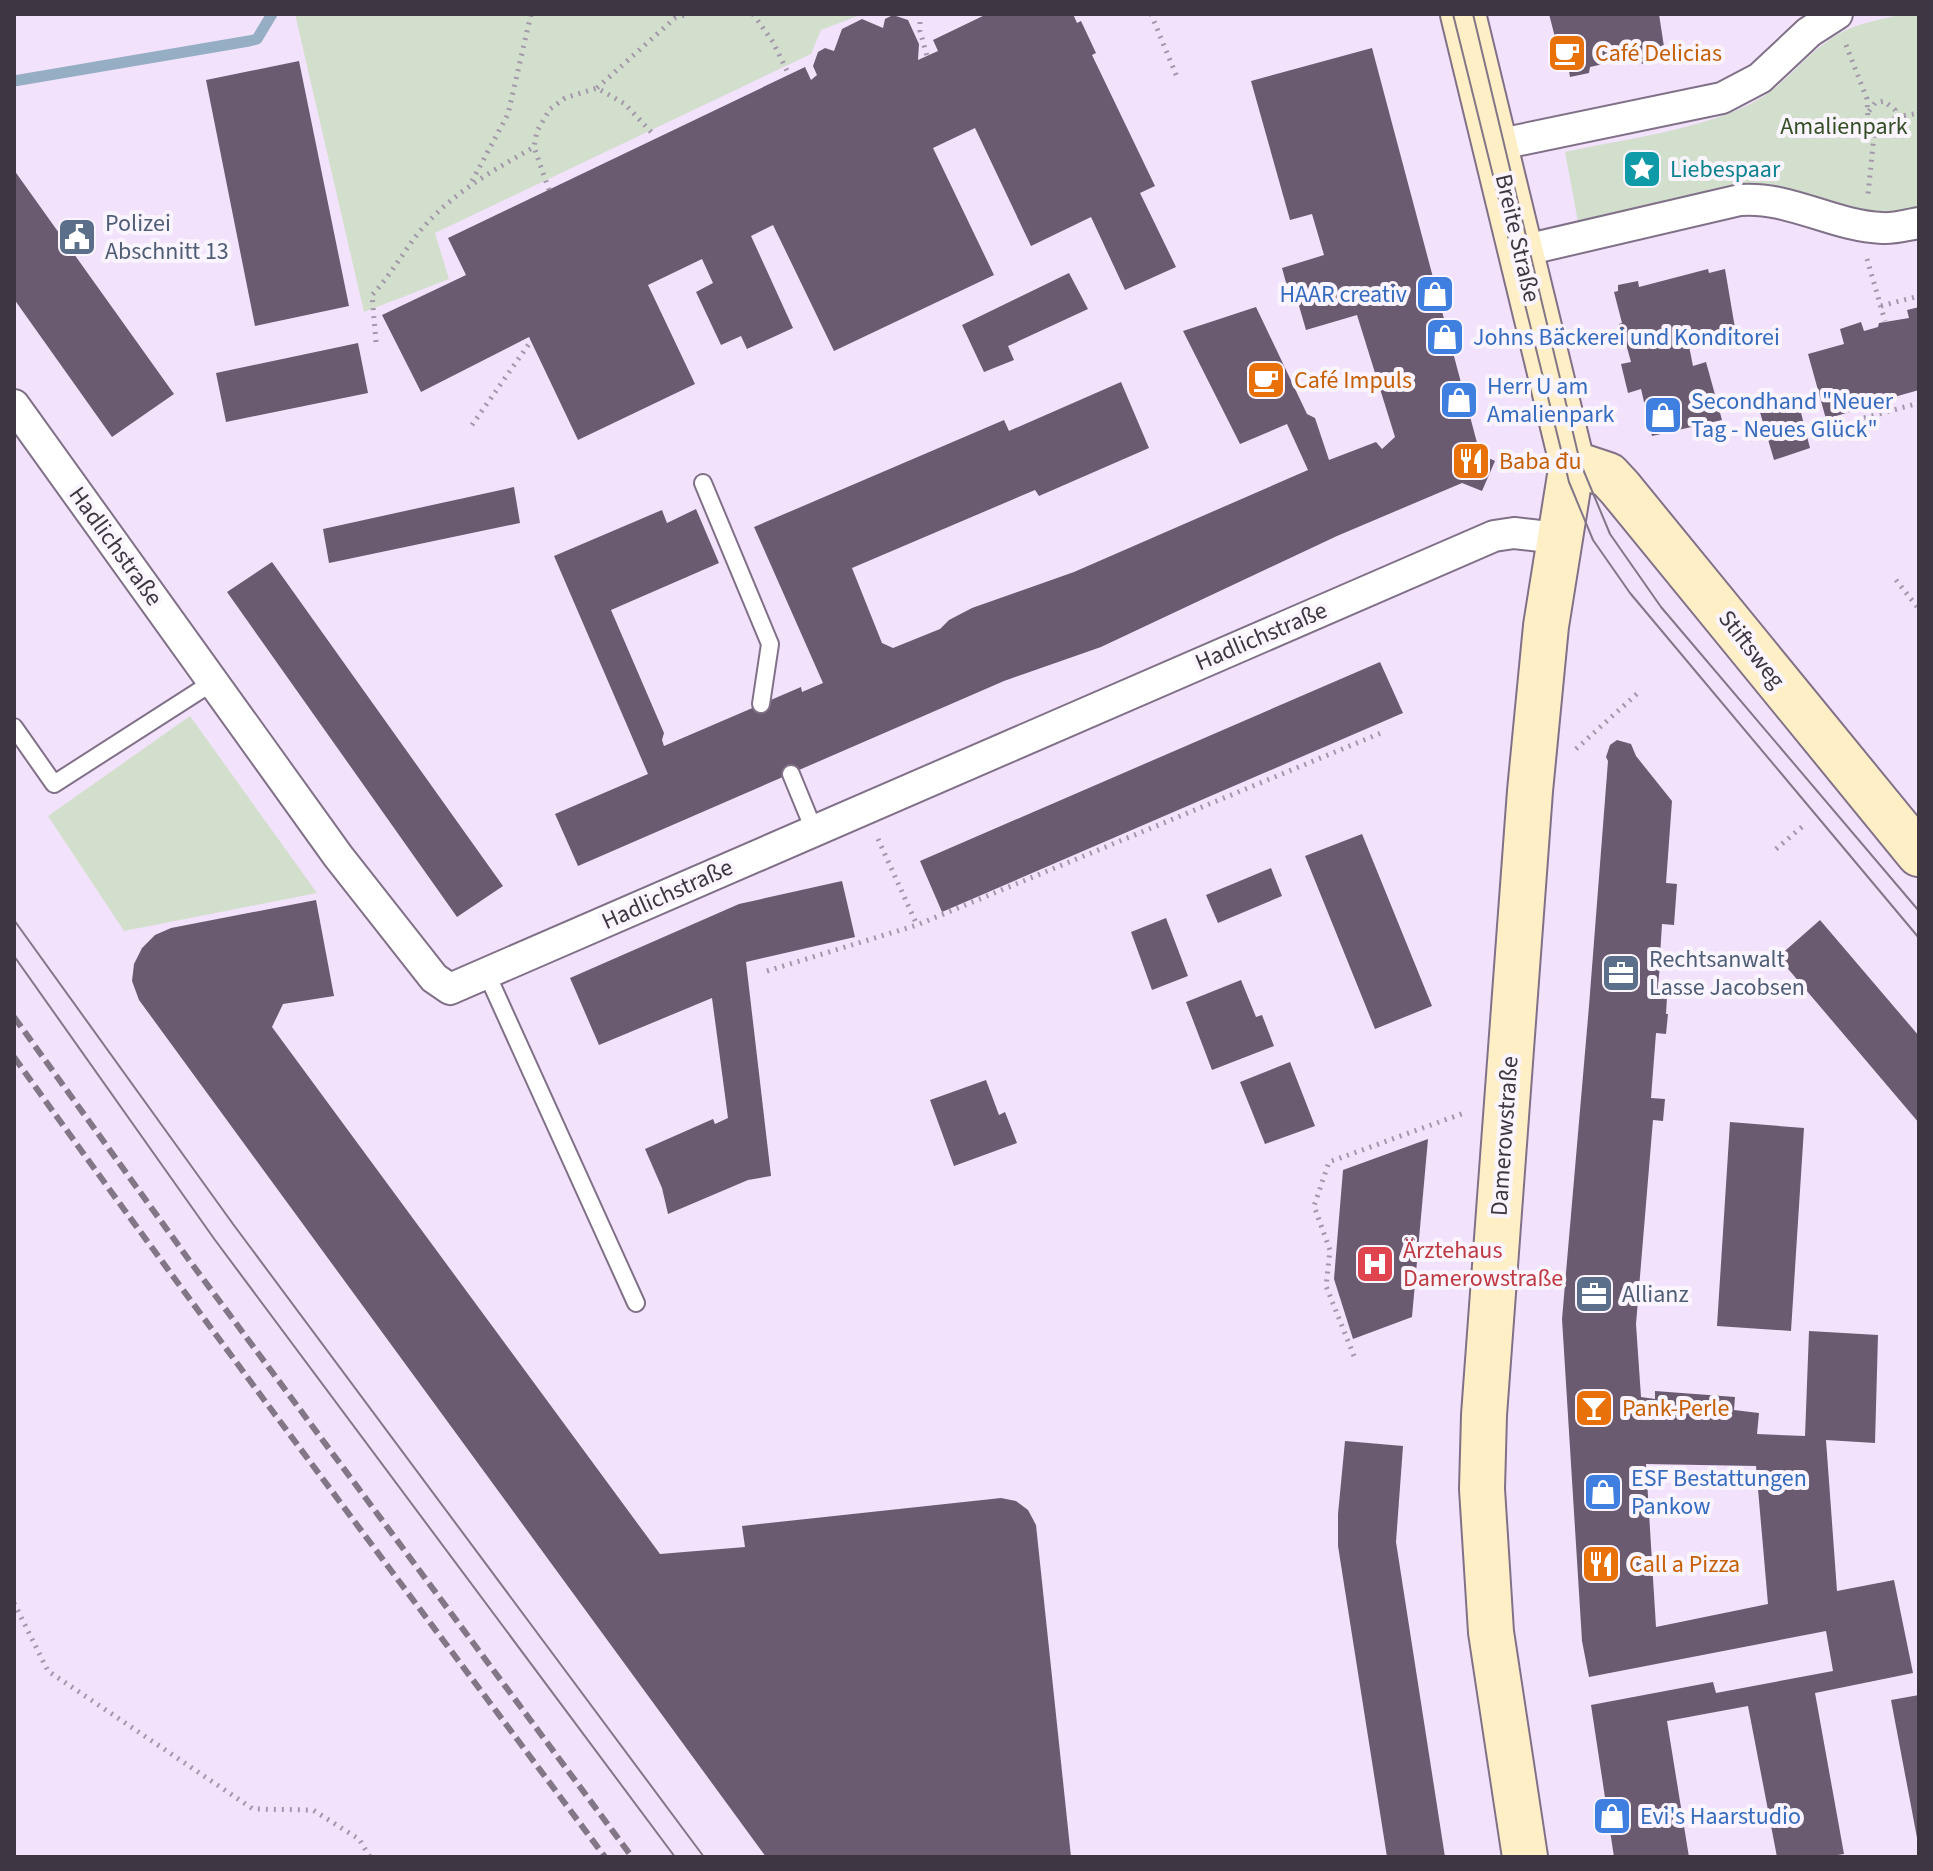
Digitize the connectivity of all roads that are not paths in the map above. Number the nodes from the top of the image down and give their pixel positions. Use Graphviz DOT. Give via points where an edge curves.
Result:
graph roads {
  1 [pos="1463,14"];
  2 [pos="1837,14"];
  3 [pos="1496,145"];
  4 [pos="1919,223"];
  5 [pos="1521,251"];
  6 [pos="14,406"];
  7 [pos="1572,463"];
  8 [pos="703,483"];
  9 [pos="1558,538"];
  10 [pos="213,682"];
  11 [pos="761,704"];
  12 [pos="14,727"];
  13 [pos="791,774"];
  14 [pos="814,830"];
  15 [pos="1919,854"];
  16 [pos="486,972"];
  17 [pos="636,1303"];
  18 [pos="1525,1857"];
  1 -- 3 [label="main road, Breite Straße"];
  2 -- 3 [label="street" via="1809,32 1760,78 1722,98"];
  3 -- 5 [label="main road, Breite Straße"];
  4 -- 5 [label="street" via="1866,227 1759,198"];
  5 -- 7 [label="main road, Breite Straße"];
  6 -- 10 [label="street, Hadlichstraße"];
  7 -- 9 [label="main road, Damerowstraße"];
  7 -- 15 [label="main road, Stiftsweg" via="1608,475 1620,488"];
  8 -- 11 [label="lane" via="770,644"];
  9 -- 14 [label="street, Hadlichstraße" via="1494,536"];
  9 -- 18 [label="main road, Damerowstraße" via="1530,791 1482,1489 1491,1632"];
  10 -- 12 [label="lane" via="54,784"];
  10 -- 16 [label="street, Hadlichstraße" via="434,978 450,989"];
  13 -- 14 [label="lane"];
  14 -- 16 [label="street, Hadlichstraße"];
  16 -- 17 [label="lane"];
}
